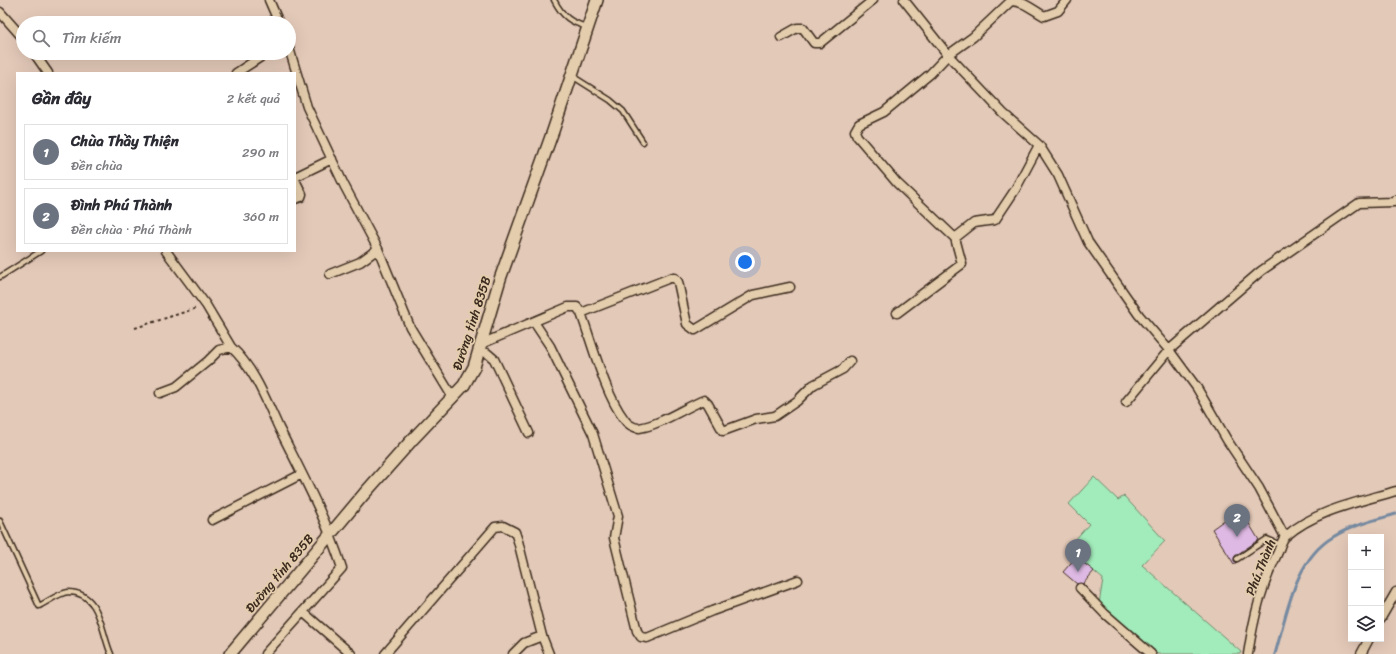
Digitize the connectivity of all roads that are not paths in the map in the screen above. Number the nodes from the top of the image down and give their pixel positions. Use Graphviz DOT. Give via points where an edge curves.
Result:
graph roads {
  1 [pos="269,0"];
  2 [pos="554,0"];
  3 [pos="597,0"];
  4 [pos="873,0"];
  5 [pos="904,0"];
  6 [pos="1067,0"];
  7 [pos="0,12"];
  8 [pos="276,16"];
  9 [pos="588,27"];
  10 [pos="16,30"];
  11 [pos="781,37"];
  12 [pos="948,55"];
  13 [pos="39,60"];
  14 [pos="256,60"];
  15 [pos="293,60"];
  16 [pos="47,72"];
  17 [pos="238,72"];
  18 [pos="572,76"];
  19 [pos="643,142"];
  20 [pos="1039,145"];
  21 [pos="332,159"];
  22 [pos="296,177"];
  23 [pos="296,182"];
  24 [pos="296,199"];
  25 [pos="1396,200"];
  26 [pos="955,238"];
  27 [pos="378,249"];
  28 [pos="39,252"];
  29 [pos="167,252"];
  30 [pos="330,274"];
  31 [pos="0,277"];
  32 [pos="790,287"];
  33 [pos="581,313"];
  34 [pos="897,313"];
  35 [pos="534,322"];
  36 [pos="231,347"];
  37 [pos="479,348"];
  38 [pos="1169,350"];
  39 [pos="850,361"];
  40 [pos="160,393"];
  41 [pos="453,398"];
  42 [pos="1126,402"];
  43 [pos="529,433"];
  44 [pos="302,474"];
  45 [pos="1396,491"];
  46 [pos="212,520"];
  47 [pos="0,521"];
  48 [pos="331,533"];
  49 [pos="1285,537"];
  50 [pos="1281,545"];
  51 [pos="1237,559"];
  52 [pos="798,580"];
  53 [pos="1080,588"];
  54 [pos="1396,592"];
  55 [pos="303,612"];
  56 [pos="1384,613"];
  57 [pos="542,636"];
  58 [pos="1367,642"];
  59 [pos="111,654"];
  60 [pos="230,654"];
  61 [pos="266,654"];
  62 [pos="351,654"];
  63 [pos="385,654"];
  64 [pos="513,654"];
  65 [pos="549,654"];
  66 [pos="1151,654"];
  67 [pos="1248,654"];
  68 [pos="1361,654"];
  1 -- 8 [label="street"];
  2 -- 9 [label="lane" via="572,23"];
  3 -- 9 [label="main road, Đường tỉnh 835B"];
  4 -- 11 [label="street" via="820,43 814,43 803,28 797,28"];
  5 -- 12 [label="street"];
  6 -- 12 [label="street" via="1058,11 1044,16 1020,1 1011,1 973,37"];
  7 -- 10 [label="street"];
  9 -- 18 [label="main road, Đường tỉnh 835B"];
  12 -- 20 [label="street" via="1003,113"];
  12 -- 26 [label="street" via="930,74 884,112 859,124 855,131 897,183"];
  13 -- 16 [label="street"];
  14 -- 17 [label="street"];
  15 -- 21 [label="street" via="307,107"];
  18 -- 19 [label="lane" via="623,111"];
  18 -- 37 [label="main road, Đường tỉnh 835B" via="500,279"];
  20 -- 26 [label="street" via="1015,190 995,220 974,223"];
  20 -- 38 [label="street" via="1058,175 1088,242 1140,315"];
  21 -- 22 [label="street"];
  21 -- 27 [label="street"];
  23 -- 24 [label="street" via="302,194"];
  25 -- 38 [label="street" via="1359,203 1261,271"];
  26 -- 34 [label="street" via="962,264"];
  27 -- 30 [label="street" via="360,262"];
  27 -- 41 [label="street" via="410,327"];
  28 -- 31 [label="lane"];
  29 -- 36 [label="street" via="206,305"];
  32 -- 33 [label="street" via="753,295 695,330 687,324 675,278"];
  33 -- 35 [label="street" via="577,307 568,307"];
  33 -- 39 [label="street" via="608,388 624,419 629,425 638,428 654,424 704,400 722,431 756,419 775,416 813,386 843,369"];
  35 -- 37 [label="street"];
  35 -- 52 [label="street" via="550,346 593,434 618,516 614,538 637,631 641,637 647,638 712,610"];
  36 -- 40 [label="street" via="219,350 176,387"];
  36 -- 44 [label="street" via="242,357"];
  37 -- 41 [label="main road, Đường tỉnh 835B" via="474,367"];
  37 -- 43 [label="street" via="494,359"];
  38 -- 42 [label="street"];
  38 -- 49 [label="street" via="1197,388 1259,488"];
  41 -- 48 [label="main road, Đường tỉnh 835B" via="411,441"];
  44 -- 46 [label="street"];
  44 -- 48 [label="street"];
  45 -- 49 [label="street, Phú Thành" via="1314,518"];
  47 -- 59 [label="lane" via="39,606 67,592 82,595 97,609"];
  48 -- 55 [label="street" via="342,568"];
  48 -- 60 [label="main road, Đường tỉnh 835B"];
  49 -- 50 [label="street, Phú Thành"];
  50 -- 51 [label="lane" via="1267,539"];
  50 -- 67 [label="street, Phú Thành" via="1256,607"];
  53 -- 66 [label="street" via="1105,614"];
  54 -- 56 [label="street"];
  55 -- 61 [label="street"];
  55 -- 62 [label="street"];
  57 -- 63 [label="street" via="515,532 504,526 496,527"];
  57 -- 64 [label="street" via="524,643"];
  57 -- 65 [label="street"];
  58 -- 68 [label="street"];
}
